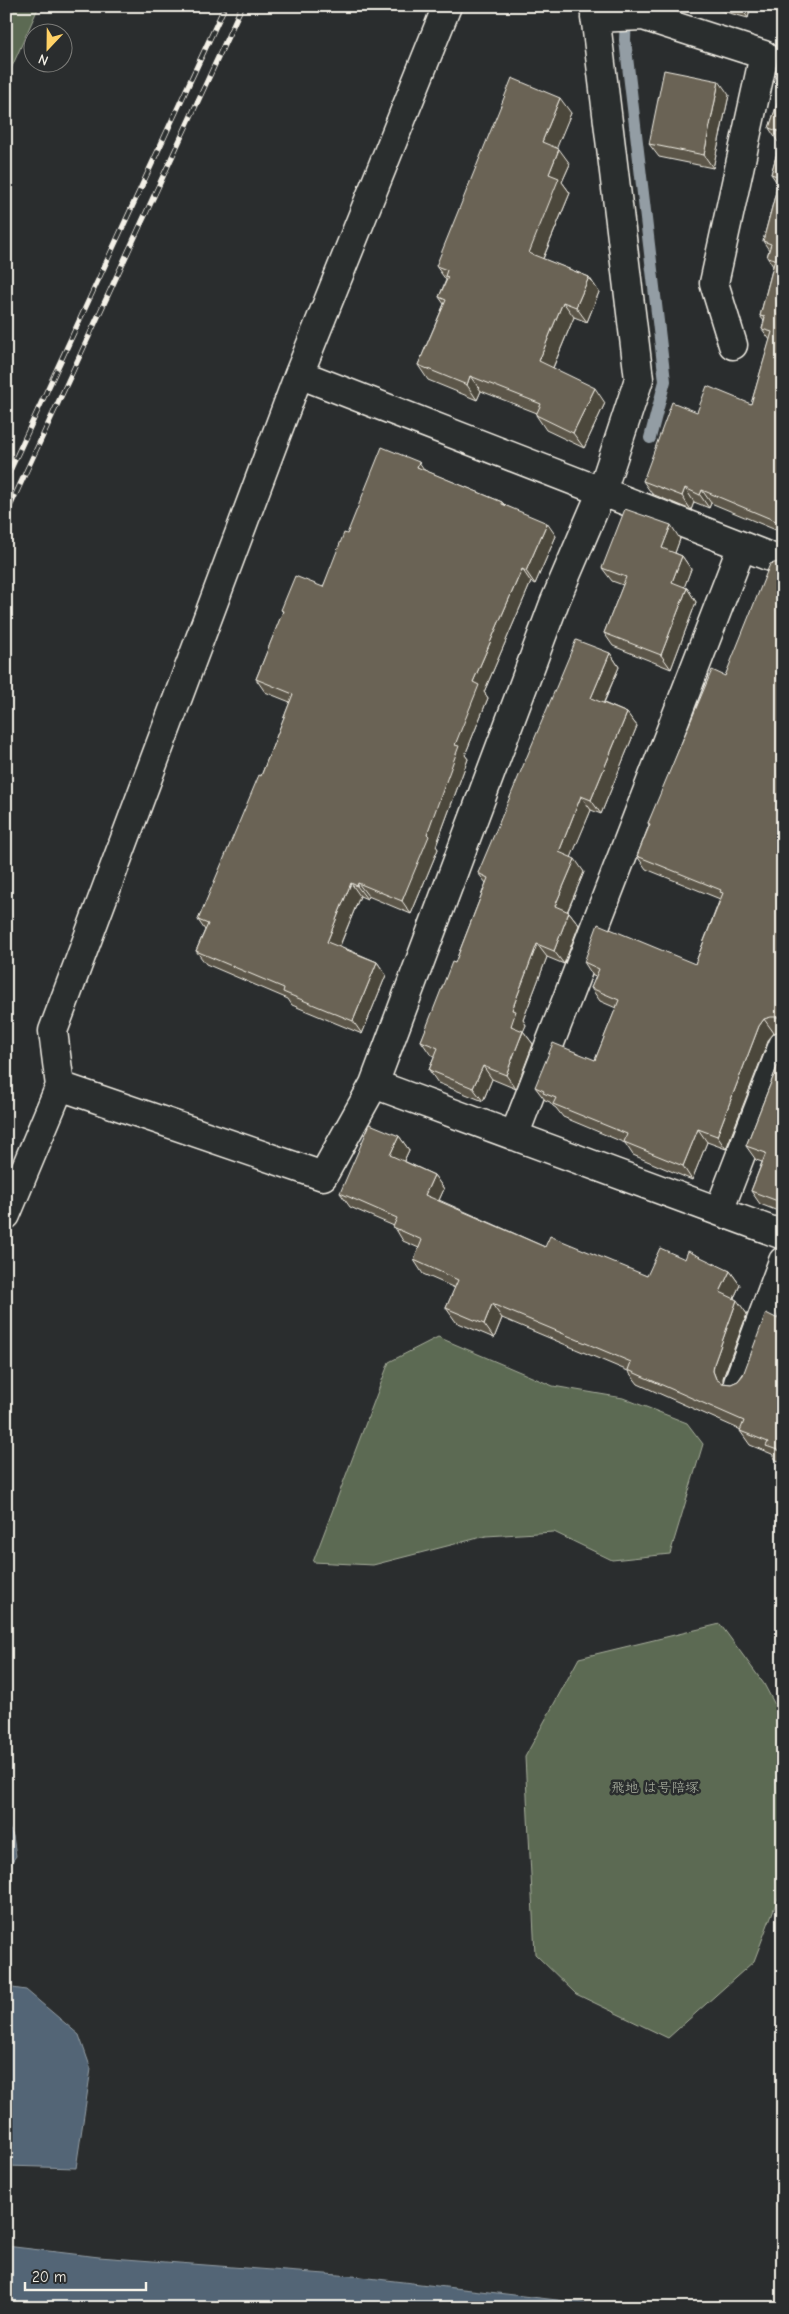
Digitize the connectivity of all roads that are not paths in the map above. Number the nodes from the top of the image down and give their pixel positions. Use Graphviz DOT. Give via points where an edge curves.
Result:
graph roads {
  1 [pos="446,6"];
  2 [pos="601,14"];
  3 [pos="733,345"];
  4 [pos="299,374"];
  5 [pos="602,491"];
  6 [pos="742,546"];
  7 [pos="783,562"];
  8 [pos="783,1045"];
  9 [pos="374,1084"];
  10 [pos="60,1086"];
  11 [pos="514,1136"];
  12 [pos="719,1211"];
  13 [pos="6,1215"];
  14 [pos="783,1235"];
  15 [pos="783,1261"];
  16 [pos="738,1383"];
  1 -- 4 [label="street"];
  2 -- 3 [label="street" via="643,16 764,55 714,283"];
  2 -- 5 [label="street" via="639,379"];
  4 -- 5 [label="street"];
  4 -- 10 [label="street" via="53,1031"];
  5 -- 6 [label="street"];
  5 -- 9 [label="street" via="555,601"];
  6 -- 7 [label="street"];
  6 -- 11 [label="street"];
  8 -- 12 [label="street"];
  9 -- 10 [label="street" via="323,1176"];
  9 -- 11 [label="street"];
  10 -- 13 [label="street"];
  11 -- 12 [label="street"];
  12 -- 14 [label="street"];
  15 -- 16 [label="street"];
}
